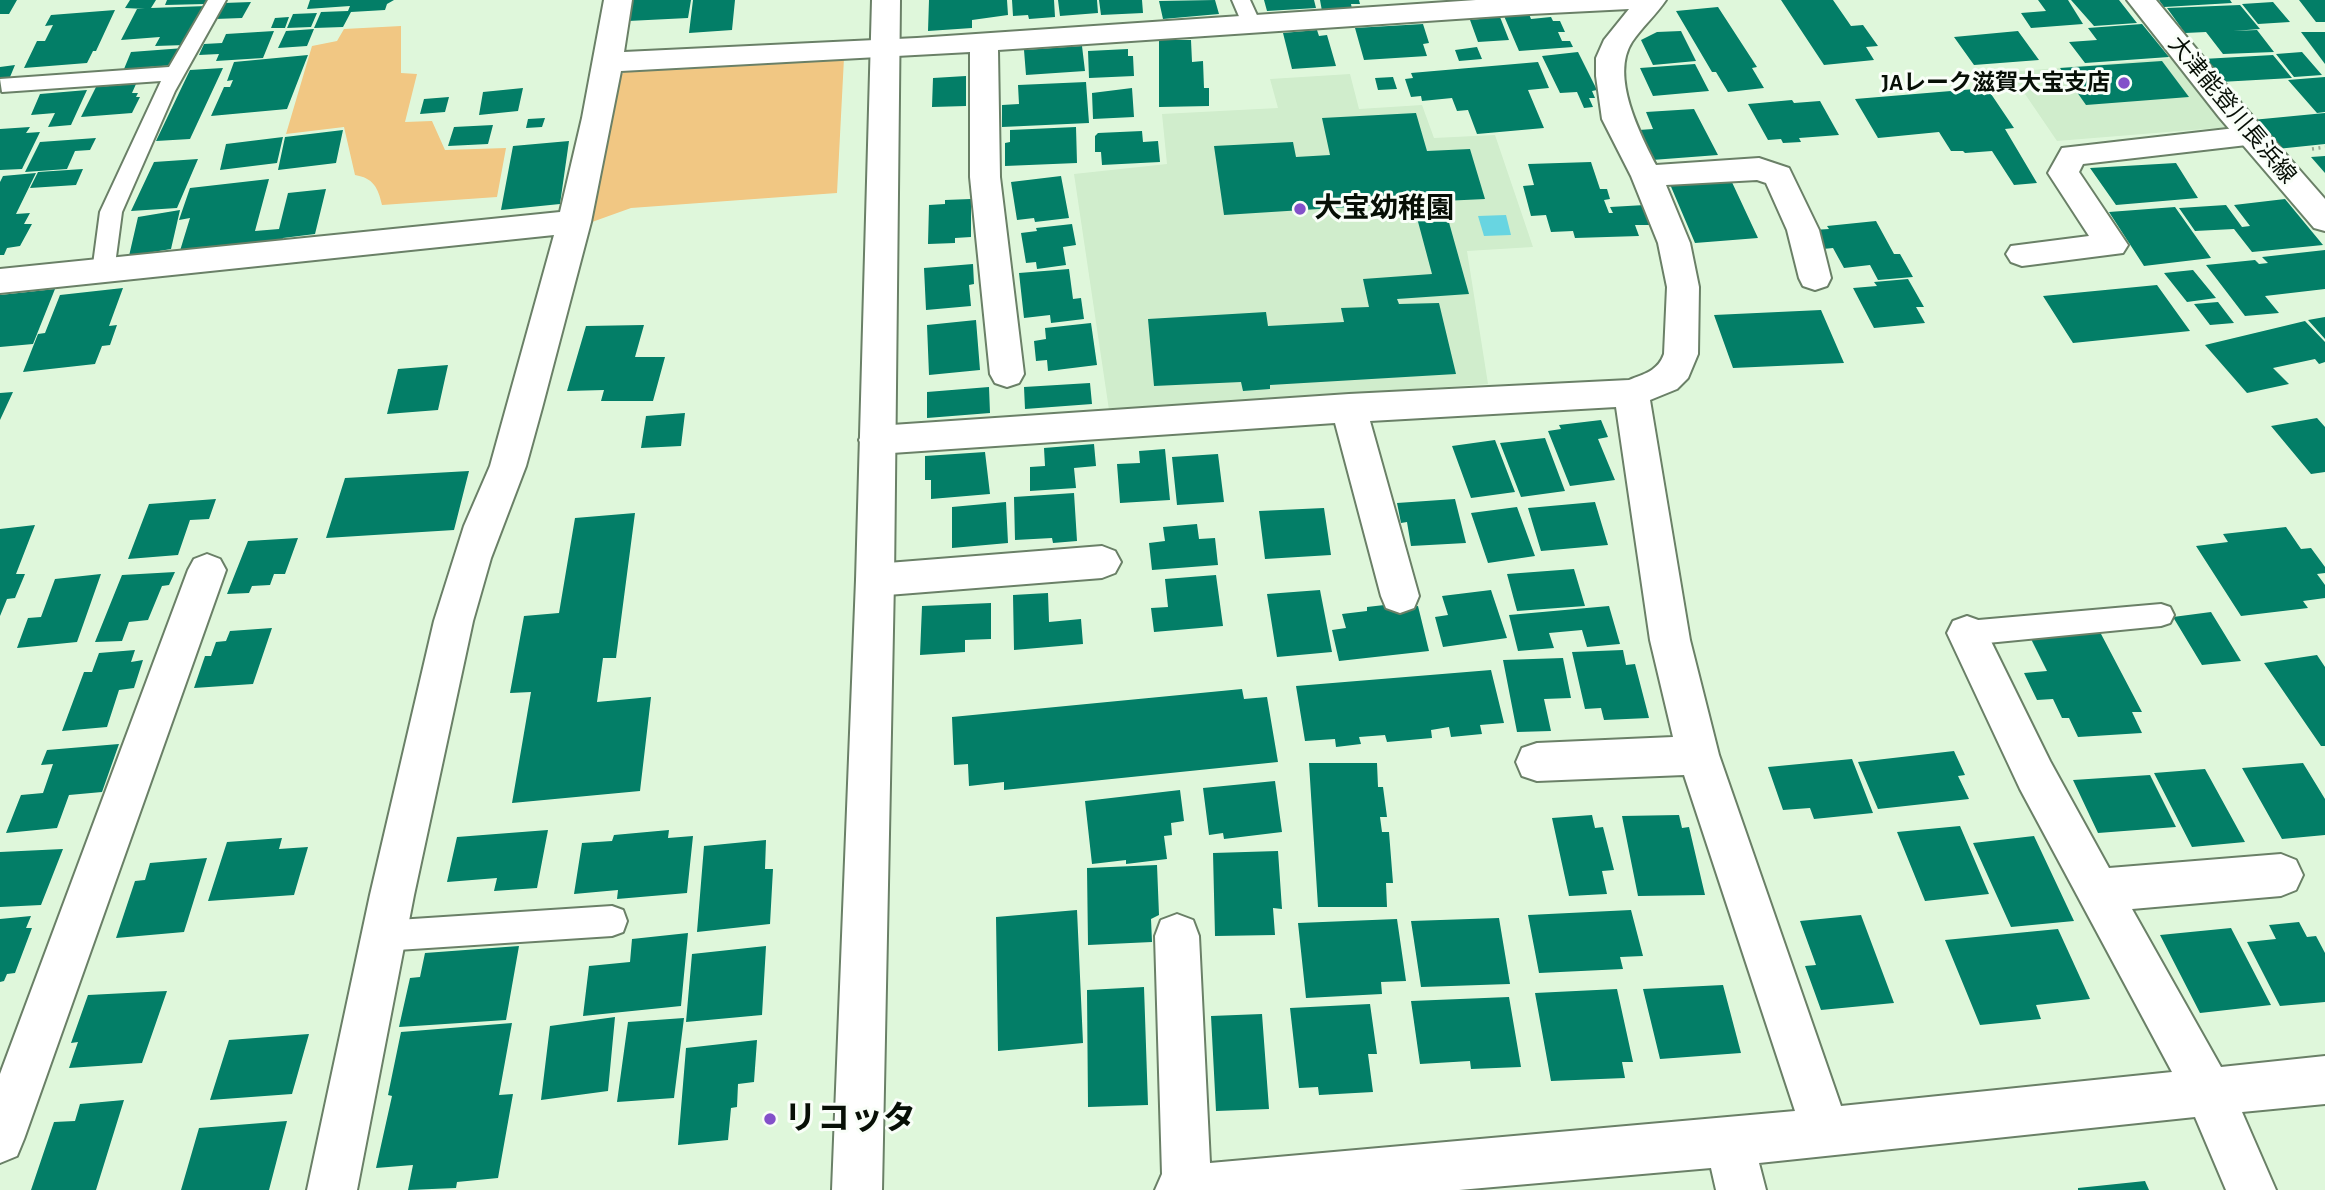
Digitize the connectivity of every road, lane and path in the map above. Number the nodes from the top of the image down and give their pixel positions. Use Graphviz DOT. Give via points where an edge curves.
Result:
graph roads {
  1 [pos="217,0"];
  2 [pos="618,0"];
  3 [pos="886,0"];
  4 [pos="1651,0"];
  5 [pos="2141,0"];
  6 [pos="1529,3"];
  7 [pos="1246,12"];
  8 [pos="984,41"];
  9 [pos="884,48"];
  10 [pos="609,62"];
  11 [pos="177,73"];
  12 [pos="1,87"];
  13 [pos="2253,136"];
  14 [pos="1646,176"];
  15 [pos="2325,220"];
  16 [pos="575,222"];
  17 [pos="2022,254"];
  18 [pos="103,272"];
  19 [pos="1815,278"];
  20 [pos="0,281"];
  21 [pos="1007,374"];
  22 [pos="1631,393"];
  23 [pos="1349,408"];
  24 [pos="877,440"];
  25 [pos="1102,562"];
  26 [pos="207,570"];
  27 [pos="875,580"];
  28 [pos="1400,596"];
  29 [pos="2161,615"];
  30 [pos="1967,633"];
  31 [pos="1698,755"];
  32 [pos="1537,762"];
  33 [pos="2281,875"];
  34 [pos="2098,890"];
  35 [pos="612,921"];
  36 [pos="382,936"];
  37 [pos="1177,936"];
  38 [pos="2325,1080"];
  39 [pos="2209,1093"];
  40 [pos="1826,1131"];
  41 [pos="0,1139"];
  42 [pos="1729,1142"];
  43 [pos="1187,1189"];
  44 [pos="332,1190"];
  45 [pos="857,1190"];
  46 [pos="1180,1190"];
  47 [pos="1741,1190"];
  48 [pos="2251,1190"];
  1 -- 11 [label="lane"];
  2 -- 10 [label="street"];
  3 -- 9 [label="street"];
  4 -- 6 [label="street"];
  4 -- 14 [label="street" via="1618,40 1610,58 1617,118"];
  5 -- 13 [label="street, 大津能登川長浜線"];
  6 -- 7 [label="street"];
  7 -- 8 [label="street"];
  8 -- 9 [label="street"];
  8 -- 21 [label="street" via="985,177"];
  9 -- 10 [label="street"];
  9 -- 24 [label="street"];
  10 -- 16 [label="street"];
  11 -- 12 [label="lane"];
  11 -- 18 [label="lane" via="111,212"];
  13 -- 15 [label="street, 大津能登川長浜線"];
  13 -- 17 [label="street" via="2073,155 2063,173 2112,245"];
  14 -- 19 [label="street" via="1759,169 1778,176 1802,230"];
  14 -- 22 [label="street" via="1674,243 1684,287 1681,354 1676,369 1665,380"];
  16 -- 18 [label="street"];
  16 -- 36 [label="street" via="508,466 460,599"];
  18 -- 20 [label="street"];
  22 -- 23 [label="street"];
  22 -- 31 [label="street" via="1670,640"];
  23 -- 24 [label="street"];
  23 -- 28 [label="street"];
  24 -- 27 [label="street"];
  25 -- 27 [label="street"];
  26 -- 41 [label="street"];
  27 -- 45 [label="street"];
  29 -- 30 [label="lane"];
  30 -- 34 [label="street" via="2035,775"];
  31 -- 32 [label="street"];
  31 -- 40 [label="street"];
  33 -- 34 [label="street"];
  34 -- 39 [label="street"];
  35 -- 36 [label="lane"];
  36 -- 44 [label="street"];
  37 -- 43 [label="street"];
  38 -- 39 [label="street"];
  39 -- 40 [label="street"];
  39 -- 48 [label="street"];
  40 -- 42 [label="street"];
  42 -- 43 [label="street"];
  42 -- 47 [label="street"];
  43 -- 46 [label="street"];
}
